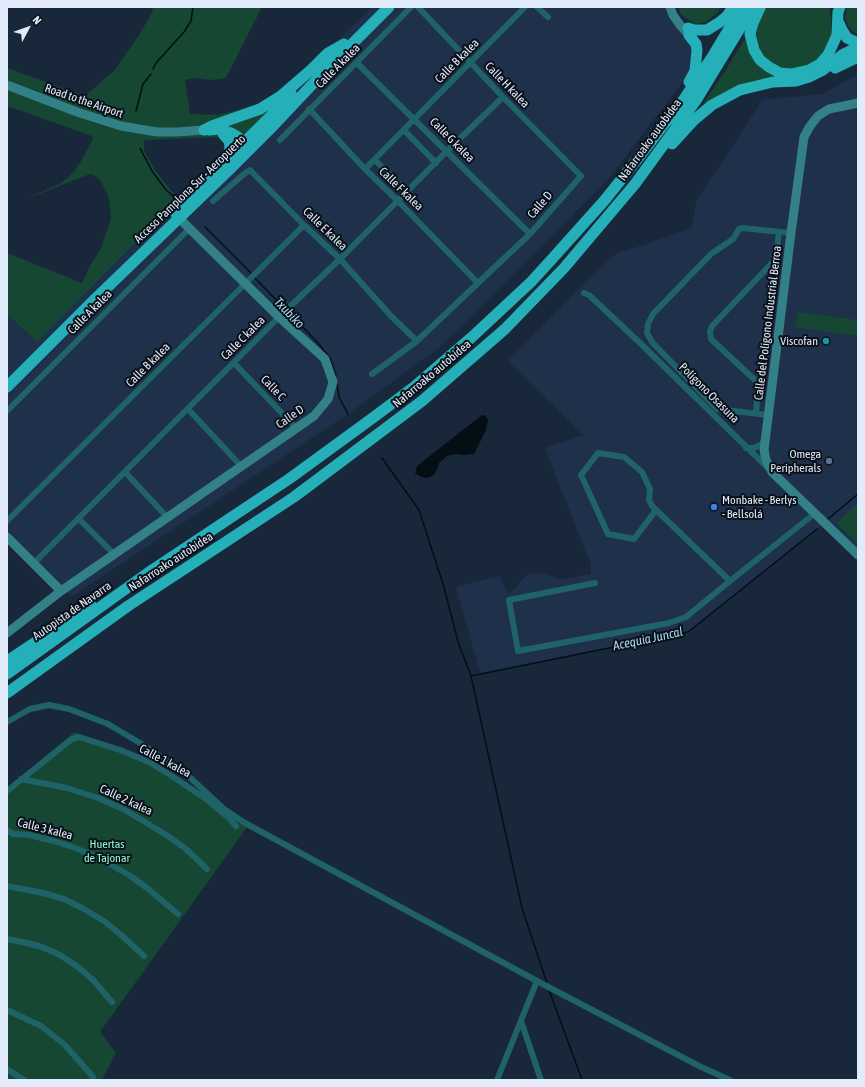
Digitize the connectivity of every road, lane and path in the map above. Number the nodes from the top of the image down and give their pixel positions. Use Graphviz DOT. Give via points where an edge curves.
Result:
graph roads {
  1 [pos="381,7"];
  2 [pos="389,7"];
  3 [pos="411,7"];
  4 [pos="418,7"];
  5 [pos="525,7"];
  6 [pos="537,7"];
  7 [pos="670,7"];
  8 [pos="733,7"];
  9 [pos="742,7"];
  10 [pos="753,7"];
  11 [pos="760,7"];
  12 [pos="836,7"];
  13 [pos="840,7"];
  14 [pos="548,17"];
  15 [pos="838,22"];
  16 [pos="690,34"];
  17 [pos="858,43"];
  18 [pos="344,44"];
  19 [pos="858,47"];
  20 [pos="858,58"];
  21 [pos="357,63"];
  22 [pos="471,63"];
  23 [pos="7,85"];
  24 [pos="758,86"];
  25 [pos="503,97"];
  26 [pos="858,103"];
  27 [pos="309,109"];
  28 [pos="414,118"];
  29 [pos="666,122"];
  30 [pos="273,126"];
  31 [pos="404,130"];
  32 [pos="213,131"];
  33 [pos="280,140"];
  34 [pos="242,145"];
  35 [pos="447,151"];
  36 [pos="375,160"];
  37 [pos="230,163"];
  38 [pos="436,163"];
  39 [pos="365,169"];
  40 [pos="581,176"];
  41 [pos="407,192"];
  42 [pos="398,200"];
  43 [pos="213,201"];
  44 [pos="179,218"];
  45 [pos="304,225"];
  46 [pos="189,229"];
  47 [pos="779,232"];
  48 [pos="530,234"];
  49 [pos="791,234"];
  50 [pos="340,259"];
  51 [pos="248,281"];
  52 [pos="478,283"];
  53 [pos="584,293"];
  54 [pos="279,317"];
  55 [pos="505,329"];
  56 [pos="417,341"];
  57 [pos="234,363"];
  58 [pos="372,374"];
  59 [pos="7,380"];
  60 [pos="7,387"];
  61 [pos="188,409"];
  62 [pos="7,411"];
  63 [pos="756,413"];
  64 [pos="768,415"];
  65 [pos="296,428"];
  66 [pos="765,438"];
  67 [pos="746,448"];
  68 [pos="241,466"];
  69 [pos="125,472"];
  70 [pos="772,472"];
  71 [pos="656,510"];
  72 [pos="814,514"];
  73 [pos="167,517"];
  74 [pos="78,518"];
  75 [pos="7,521"];
  76 [pos="7,536"];
  77 [pos="114,554"];
  78 [pos="858,555"];
  79 [pos="34,563"];
  80 [pos="152,570"];
  81 [pos="730,582"];
  82 [pos="595,583"];
  83 [pos="61,591"];
  84 [pos="8,630"];
  85 [pos="8,661"];
  86 [pos="39,668"];
  87 [pos="7,674"];
  88 [pos="7,693"];
  89 [pos="7,699"];
  90 [pos="7,722"];
  91 [pos="21,779"];
  92 [pos="7,791"];
  93 [pos="236,826"];
  94 [pos="7,830"];
  95 [pos="208,869"];
  96 [pos="7,886"];
  97 [pos="178,914"];
  98 [pos="7,939"];
  99 [pos="144,956"];
  100 [pos="537,981"];
  101 [pos="112,1002"];
  102 [pos="7,1010"];
  103 [pos="521,1021"];
  104 [pos="7,1069"];
  105 [pos="92,1077"];
  106 [pos="24,1080"];
  107 [pos="497,1080"];
  108 [pos="541,1080"];
  109 [pos="730,1080"];
  1 -- 18 [label="highway, Acceso Pamplona Sur - Aeropuerto"];
  2 -- 30 [label="highway, Acceso Pamplona Sur - Aeropuerto"];
  3 -- 21 [label="street, Calle A kalea"];
  4 -- 22 [label="street, Calle H kalea"];
  5 -- 22 [label="street, Calle B kalea"];
  6 -- 14 [label="street"];
  7 -- 16 [label="street" via="677,21"];
  8 -- 16 [label="highway" via="720,22 707,30"];
  9 -- 29 [label="highway, Nafarroako autobidea" via="696,82"];
  10 -- 55 [label="highway, Nafarroako autobidea" via="697,99 635,184 564,268"];
  11 -- 15 [label="highway" via="751,29 754,50 764,64 784,74 804,72 824,60 835,42"];
  12 -- 15 [label="highway"];
  13 -- 15 [label="highway"];
  15 -- 17 [label="highway" via="848,38"];
  16 -- 29 [label="highway" via="697,50 695,71 672,107"];
  18 -- 32 [label="highway" via="328,53 281,96 260,109 212,126"];
  18 -- 34 [label="highway, Acceso Pamplona Sur - Aeropuerto"];
  19 -- 24 [label="highway" via="809,77"];
  20 -- 24 [label="highway" via="798,84"];
  21 -- 27 [label="street, Calle A kalea"];
  21 -- 28 [label="street, Calle G kalea"];
  22 -- 25 [label="street, Calle H kalea"];
  22 -- 28 [label="street, Calle B kalea"];
  23 -- 32 [label="street, Road to the Airport" via="121,126 157,132"];
  24 -- 55 [label="highway" via="740,90 694,120 676,138 621,212 566,276 529,312"];
  25 -- 35 [label="street, Calle C kalea"];
  25 -- 40 [label="street, Calle H kalea"];
  26 -- 49 [label="street, Calle del Poligono Industrial Berroa" via="829,109 818,116 804,137"];
  27 -- 33 [label="street, Calle A kalea"];
  27 -- 39 [label="street, Calle F kalea"];
  28 -- 31 [label="street, Calle B kalea"];
  28 -- 35 [label="street, Calle G kalea"];
  29 -- 80 [label="highway, Nafarroako autobidea" via="627,173 566,244 531,282 472,337 374,418 289,479"];
  30 -- 34 [label="highway" via="262,131 250,143"];
  30 -- 37 [label="highway, Acceso Pamplona Sur - Aeropuerto"];
  31 -- 36 [label="street, Calle B kalea"];
  31 -- 38 [label="street"];
  32 -- 34 [label="highway" via="219,129 231,133 238,137"];
  32 -- 37 [label="highway" via="229,141"];
  34 -- 37 [label="highway" via="241,152"];
  35 -- 38 [label="street, Calle C kalea"];
  35 -- 48 [label="street, Calle G kalea"];
  36 -- 39 [label="street, Calle B kalea"];
  36 -- 41 [label="street"];
  37 -- 44 [label="highway, Acceso Pamplona Sur - Aeropuerto"];
  37 -- 59 [label="highway, Acceso Pamplona Sur - Aeropuerto"];
  38 -- 41 [label="street, Calle C kalea"];
  39 -- 42 [label="street, Calle F kalea"];
  40 -- 48 [label="street, Calle D"];
  41 -- 42 [label="street, Calle C kalea"];
  42 -- 50 [label="street, Calle C kalea"];
  42 -- 52 [label="street, Calle F kalea"];
  43 -- 45 [label="street, Calle E kalea" via="250,170"];
  44 -- 46 [label="street, Calle D"];
  44 -- 60 [label="highway, Acceso Pamplona Sur - Aeropuerto"];
  45 -- 50 [label="street, Calle E kalea"];
  45 -- 51 [label="street, Calle B kalea"];
  46 -- 51 [label="street, Calle D"];
  46 -- 62 [label="street, Calle A kalea"];
  47 -- 49 [label="street, Calle del Poligono Industrial Berroa"];
  47 -- 63 [label="street, Calle del Poligono Industrial Berroa" via="776,258 712,326 710,332 711,338 756,381"];
  47 -- 63 [label="street, Calle del Poligono Industrial Berroa" via="739,229 733,239 711,254 653,314 648,324 647,333 652,342 718,409"];
  48 -- 52 [label="street, Calle D"];
  49 -- 64 [label="street, Calle del Poligono Industrial Berroa"];
  50 -- 54 [label="street, Calle C kalea"];
  50 -- 56 [label="street, Calle E kalea"];
  51 -- 54 [label="street, Calle D"];
  51 -- 75 [label="street, Calle B kalea"];
  52 -- 56 [label="street, Calle D"];
  53 -- 67 [label="street, Polígono Osasuna" via="640,343"];
  54 -- 57 [label="street, Calle C kalea"];
  54 -- 65 [label="street, Calle D" via="325,359 333,382 328,399 314,416"];
  55 -- 86 [label="highway, Nafarroako autobidea" via="422,400 294,497"];
  56 -- 58 [label="street, Calle D"];
  57 -- 61 [label="street, Calle C kalea"];
  57 -- 65 [label="street, Calle C"];
  61 -- 68 [label="street"];
  61 -- 69 [label="street, Calle C kalea"];
  63 -- 64 [label="street, Calle del Poligono Industrial Berroa"];
  64 -- 66 [label="street, Calle del Poligono Industrial Berroa"];
  65 -- 68 [label="street, Calle D"];
  66 -- 67 [label="street" via="758,446"];
  66 -- 70 [label="street, Calle del Poligono Industrial Berroa" via="766,460"];
  67 -- 70 [label="street, Polígono Osasuna"];
  68 -- 73 [label="street, Calle D"];
  69 -- 73 [label="street"];
  69 -- 74 [label="street, Calle C kalea"];
  70 -- 72 [label="street, Polígono Osasuna"];
  71 -- 71 [label="street" via="634,539 608,534 582,476 598,453 624,457 642,472 650,489 649,500"];
  71 -- 81 [label="street"];
  72 -- 78 [label="street, Polígono Osasuna"];
  72 -- 81 [label="street"];
  73 -- 77 [label="street, Calle D"];
  74 -- 77 [label="street"];
  74 -- 79 [label="street, Calle C kalea"];
  76 -- 79 [label="street"];
  77 -- 83 [label="street, Calle D"];
  79 -- 83 [label="street"];
  80 -- 85 [label="highway" via="127,582"];
  80 -- 87 [label="highway, Autopista de Navarra"];
  81 -- 82 [label="street" via="686,617 669,623 518,651 509,600"];
  83 -- 84 [label="street, Calle D"];
  86 -- 88 [label="highway"];
  86 -- 89 [label="highway"];
  90 -- 100 [label="street" via="30,709 50,705 69,709 108,724 184,772 224,809 245,823"];
  91 -- 92 [label="street"];
  91 -- 93 [label="street, Calle 1 kalea" via="72,739 78,737 92,740 149,762 201,795"];
  91 -- 95 [label="street, Calle 2 kalea" via="67,788 125,810 168,836"];
  94 -- 97 [label="street, Calle 3 kalea" via="13,834 50,840 99,858 135,879"];
  96 -- 99 [label="street" via="43,892 82,908 104,921"];
  98 -- 101 [label="street" via="27,942 60,956 93,980"];
  100 -- 103 [label="street"];
  100 -- 109 [label="street"];
  102 -- 105 [label="street" via="41,1026 65,1045"];
  103 -- 107 [label="street"];
  103 -- 108 [label="street"];
  104 -- 106 [label="street"];
}
